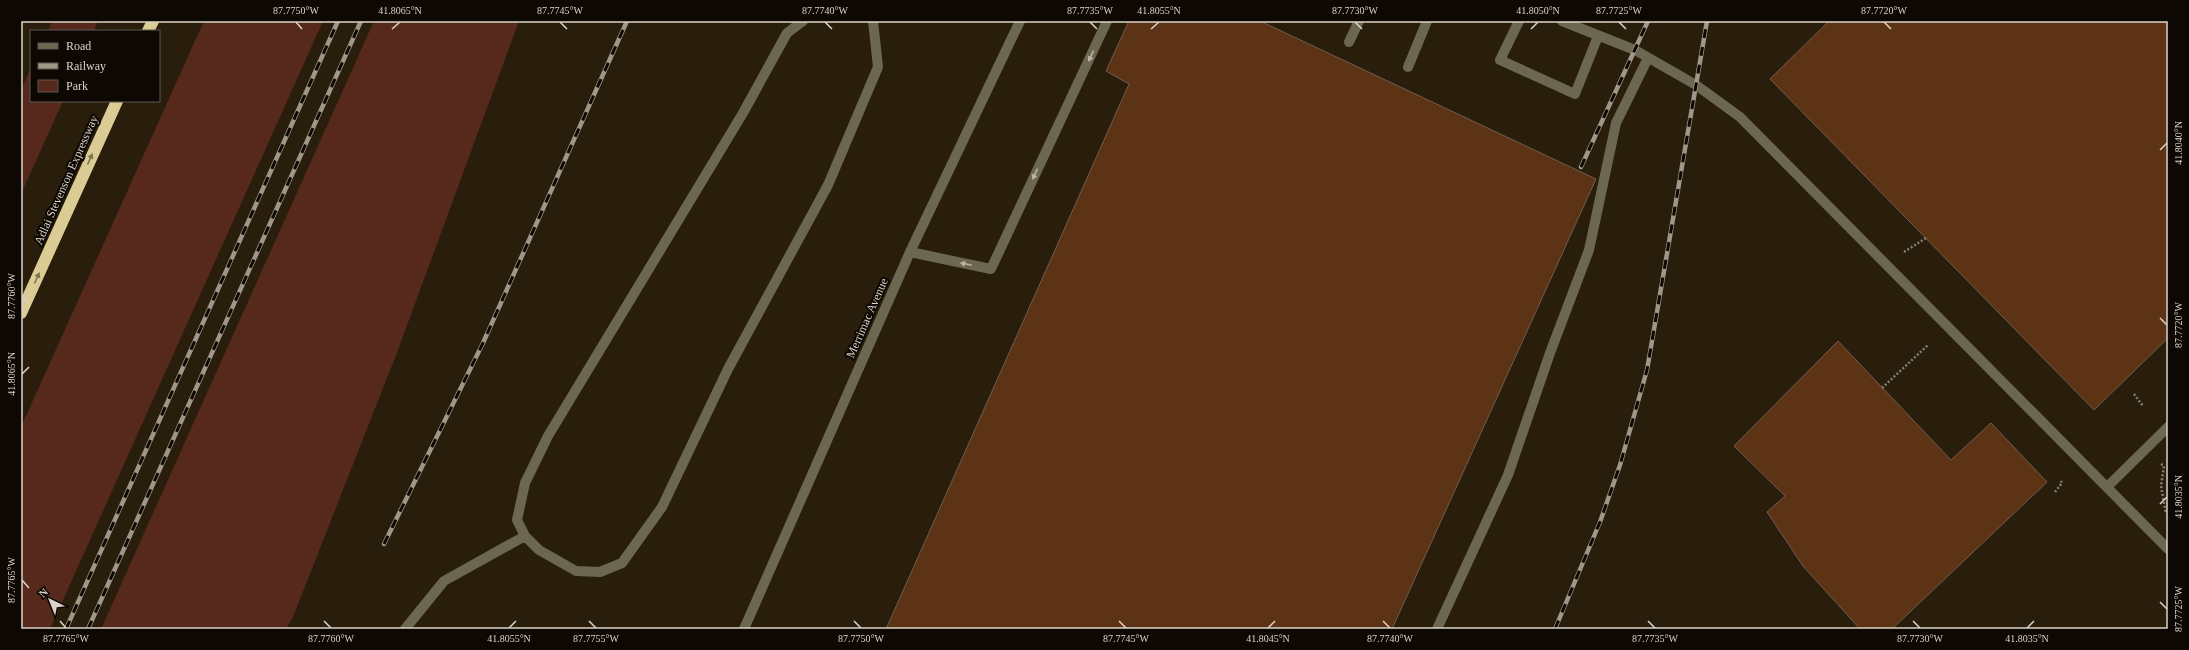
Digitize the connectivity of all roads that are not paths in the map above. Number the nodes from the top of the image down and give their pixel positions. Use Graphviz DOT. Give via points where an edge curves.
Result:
graph roads {
  1 [pos="803,21"];
  2 [pos="873,21"];
  3 [pos="1020,21"];
  4 [pos="1107,21"];
  5 [pos="1359,21"];
  6 [pos="1427,21"];
  7 [pos="1518,21"];
  8 [pos="1562,21"];
  9 [pos="1598,36"];
  10 [pos="1349,42"];
  11 [pos="1648,58"];
  12 [pos="1408,67"];
  13 [pos="116,102"];
  14 [pos="910,252"];
  15 [pos="21,313"];
  16 [pos="2168,427"];
  17 [pos="2107,487"];
  18 [pos="525,536"];
  19 [pos="2168,550"];
  20 [pos="405,629"];
  21 [pos="744,629"];
  22 [pos="1438,629"];
  1 -- 18 [label="street" via="787,32 743,113 548,436 524,490 517,520"];
  2 -- 18 [label="street" via="878,67 828,185 728,369 662,508 622,563 600,572 576,571 539,550"];
  3 -- 14 [label="street, Merrimac Avenue"];
  4 -- 14 [label="street, one-way" via="991,269"];
  5 -- 10 [label="street"];
  6 -- 12 [label="street"];
  7 -- 9 [label="street" via="1500,60 1575,94"];
  8 -- 9 [label="street"];
  9 -- 11 [label="street" via="1635,50"];
  11 -- 17 [label="street" via="1696,86 1740,117"];
  11 -- 22 [label="street" via="1616,123 1589,250 1508,475"];
  15 -- 13 [label="highway, Adlai Stevenson Expressway, one-way"];
  14 -- 21 [label="street, Merrimac Avenue"];
  16 -- 17 [label="street"];
  17 -- 19 [label="street"];
  18 -- 20 [label="street" via="444,581"];
}
